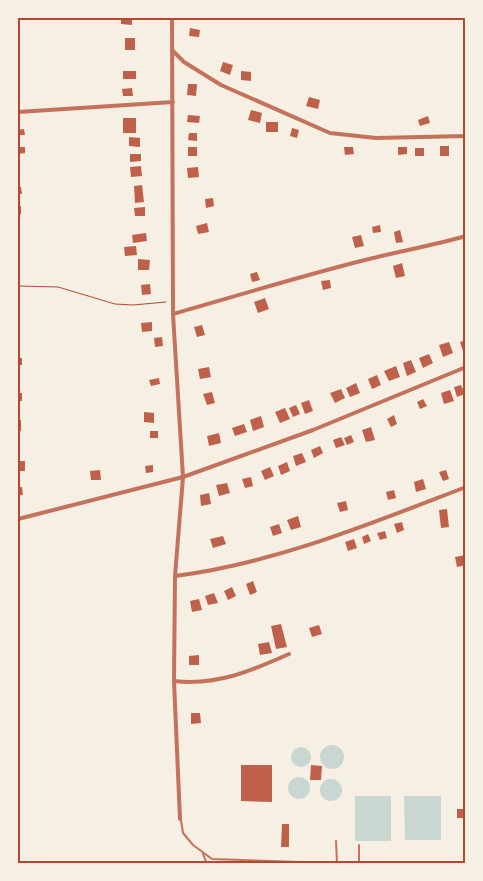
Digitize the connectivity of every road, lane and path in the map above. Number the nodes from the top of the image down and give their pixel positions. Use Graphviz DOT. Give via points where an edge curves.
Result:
graph roads {
  1 [pos="172,18"];
  2 [pos="172,50"];
  3 [pos="173,102"];
  4 [pos="18,112"];
  5 [pos="466,136"];
  6 [pos="466,236"];
  7 [pos="18,286"];
  8 [pos="173,302"];
  9 [pos="173,314"];
  10 [pos="466,367"];
  11 [pos="183,477"];
  12 [pos="466,487"];
  13 [pos="18,519"];
  14 [pos="175,576"];
  15 [pos="289,654"];
  16 [pos="174,681"];
  17 [pos="18,725"];
  18 [pos="180,819"];
  19 [pos="336,841"];
  20 [pos="359,846"];
  21 [pos="203,853"];
  22 [pos="329,863"];
  23 [pos="337,863"];
  24 [pos="359,863"];
  25 [pos="18,864"];
  26 [pos="206,864"];
  27 [pos="448,864"];
  1 -- 2 [label="street"];
  2 -- 3 [label="street"];
  2 -- 5 [label="street" via="184,62 221,85 330,133 376,138"];
  3 -- 4 [label="street"];
  3 -- 8 [label="street"];
  6 -- 9 [label="street" via="265,286"];
  7 -- 8 [label="path" via="58,287 116,304"];
  8 -- 9 [label="street"];
  9 -- 11 [label="street"];
  10 -- 11 [label="street" via="313,430"];
  11 -- 13 [label="street"];
  11 -- 14 [label="street"];
  12 -- 14 [label="street" via="331,537 266,557 212,571"];
  14 -- 16 [label="street"];
  15 -- 16 [label="street" via="213,682"];
  16 -- 18 [label="street"];
  17 -- 25 [label="lane"];
  18 -- 21 [label="lane" via="183,833"];
  19 -- 23 [label="lane"];
  20 -- 24 [label="lane"];
  21 -- 22 [label="lane" via="212,858"];
  21 -- 26 [label="lane"];
  22 -- 23 [label="lane"];
  23 -- 24 [label="lane"];
  24 -- 27 [label="lane"];
}
